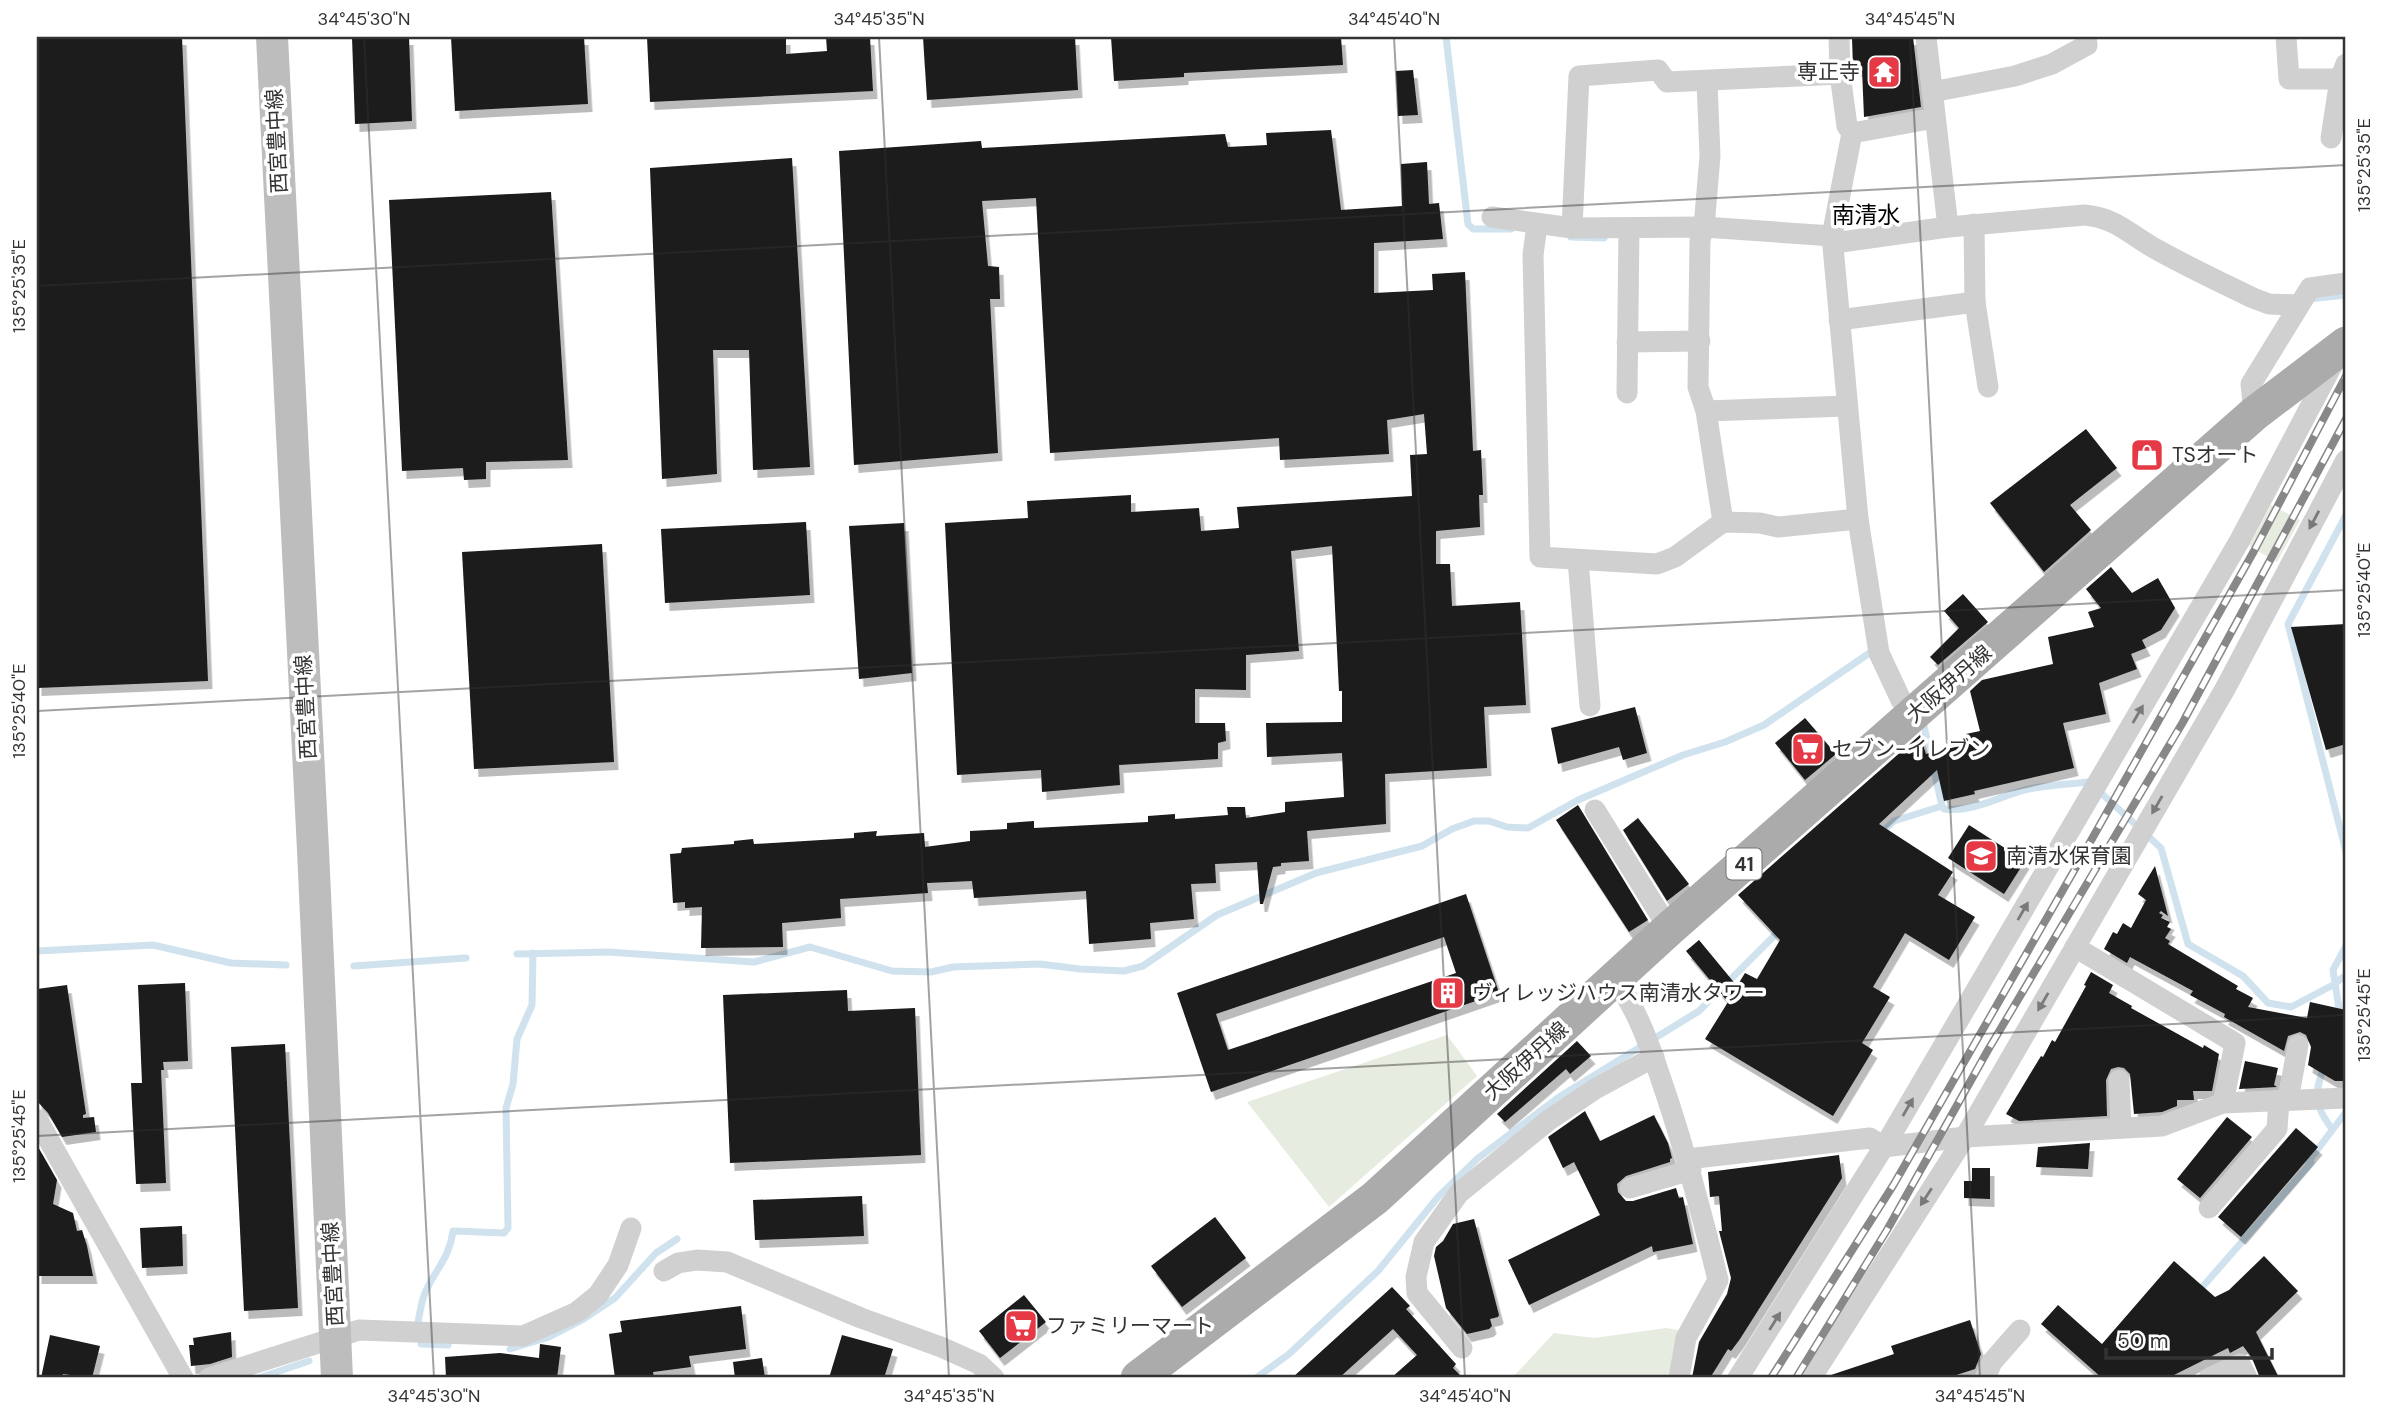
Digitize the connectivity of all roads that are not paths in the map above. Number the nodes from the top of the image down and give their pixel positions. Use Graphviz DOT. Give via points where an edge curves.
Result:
graph roads {
  1 [pos="272,37"];
  2 [pos="1839,37"];
  3 [pos="1926,37"];
  4 [pos="2086,37"];
  5 [pos="2286,37"];
  6 [pos="2343,71"];
  7 [pos="1840,74"];
  8 [pos="1707,82"];
  9 [pos="1932,92"];
  10 [pos="1935,118"];
  11 [pos="1852,133"];
  12 [pos="2331,138"];
  13 [pos="1492,217"];
  14 [pos="1948,222"];
  15 [pos="1973,224"];
  16 [pos="1572,228"];
  17 [pos="1536,231"];
  18 [pos="1629,234"];
  19 [pos="1701,234"];
  20 [pos="1827,235"];
  21 [pos="2346,283"];
  22 [pos="2302,301"];
  23 [pos="1975,302"];
  24 [pos="1839,320"];
  25 [pos="1700,341"];
  26 [pos="1627,342"];
  27 [pos="2345,344"];
  28 [pos="1988,387"];
  29 [pos="1627,393"];
  30 [pos="1847,406"];
  31 [pos="1706,411"];
  32 [pos="2254,414"];
  33 [pos="2346,460"];
  34 [pos="1858,519"];
  35 [pos="1723,522"];
  36 [pos="1578,560"];
  37 [pos="1590,706"];
  38 [pos="1913,716"];
  39 [pos="1595,810"];
  40 [pos="1669,929"];
  41 [pos="2075,947"];
  42 [pos="1615,979"];
  43 [pos="2298,1045"];
  44 [pos="1654,1057"];
  45 [pos="2119,1080"];
  46 [pos="2346,1098"];
  47 [pos="2284,1100"];
  48 [pos="2223,1103"];
  49 [pos="37,1119"];
  50 [pos="2121,1128"];
  51 [pos="1965,1137"];
  52 [pos="1884,1147"];
  53 [pos="1689,1165"];
  54 [pos="1630,1188"];
  55 [pos="2209,1208"];
  56 [pos="631,1228"];
  57 [pos="664,1271"];
  58 [pos="2020,1330"];
  59 [pos="335,1338"];
  60 [pos="1462,1348"];
  61 [pos="183,1378"];
  62 [pos="209,1378"];
  63 [pos="337,1378"];
  64 [pos="994,1378"];
  65 [pos="1138,1378"];
  66 [pos="1679,1378"];
  67 [pos="1738,1378"];
  68 [pos="1811,1378"];
  69 [pos="1985,1378"];
  70 [pos="2209,1378"];
  71 [pos="2247,1378"];
  1 -- 59 [label="main road, 西宮豊中線"];
  2 -- 7 [label="street"];
  3 -- 9 [label="street"];
  4 -- 9 [label="street" via="2087,44 2052,64"];
  5 -- 6 [label="street" via="2289,79"];
  6 -- 12 [label="street"];
  7 -- 8 [label="street"];
  7 -- 11 [label="street" via="1847,126"];
  8 -- 16 [label="street" via="1667,82 1658,70 1579,76"];
  8 -- 19 [label="street" via="1710,156"];
  9 -- 10 [label="street"];
  10 -- 11 [label="street"];
  10 -- 14 [label="street"];
  11 -- 20 [label="street"];
  13 -- 17 [label="street"];
  14 -- 15 [label="street"];
  14 -- 20 [label="street"];
  15 -- 22 [label="street" via="2102,217 2253,299 2269,304"];
  15 -- 23 [label="street"];
  16 -- 17 [label="street"];
  16 -- 18 [label="street"];
  17 -- 36 [label="street" via="1540,557"];
  18 -- 19 [label="street"];
  18 -- 26 [label="street"];
  19 -- 20 [label="street"];
  19 -- 25 [label="street"];
  20 -- 24 [label="street"];
  21 -- 22 [label="street" via="2310,288"];
  22 -- 32 [label="street" via="2251,384"];
  23 -- 24 [label="street"];
  23 -- 28 [label="street"];
  24 -- 30 [label="street"];
  25 -- 26 [label="street"];
  25 -- 31 [label="street" via="1698,387"];
  26 -- 29 [label="street"];
  27 -- 32 [label="main road, 大阪伊丹線 / 41"];
  52 -- 27 [label="street, one-way" via="2241,540"];
  30 -- 31 [label="street"];
  30 -- 34 [label="street"];
  31 -- 35 [label="street"];
  32 -- 38 [label="main road, 大阪伊丹線 / 41"];
  33 -- 41 [label="street, one-way" via="2225,689"];
  34 -- 35 [label="street" via="1778,527"];
  34 -- 38 [label="street" via="1879,653 1900,700"];
  35 -- 36 [label="street" via="1675,557 1657,564"];
  36 -- 37 [label="street"];
  38 -- 40 [label="main road, 大阪伊丹線 / 41"];
  39 -- 40 [label="street"];
  40 -- 42 [label="main road, 大阪伊丹線 / 41"];
  41 -- 48 [label="street" via="2235,1043"];
  41 -- 51 [label="street, one-way"];
  42 -- 44 [label="street" via="1632,1002"];
  42 -- 65 [label="main road, 大阪伊丹線 / 41" via="1375,1198"];
  43 -- 47 [label="street"];
  44 -- 53 [label="street"];
  44 -- 60 [label="street" via="1595,1088 1549,1120 1459,1193 1424,1242 1417,1293"];
  45 -- 50 [label="street"];
  46 -- 47 [label="street"];
  47 -- 48 [label="street"];
  47 -- 55 [label="street" via="2277,1129"];
  48 -- 50 [label="street" via="2162,1126"];
  49 -- 61 [label="street"];
  50 -- 51 [label="street"];
  51 -- 52 [label="street"];
  51 -- 68 [label="street, one-way"];
  52 -- 53 [label="street" via="1870,1138"];
  67 -- 52 [label="street, one-way"];
  53 -- 54 [label="street"];
  53 -- 66 [label="street" via="1718,1280 1686,1338"];
  56 -- 59 [label="street" via="618,1265 598,1295 577,1312 523,1336 359,1330"];
  57 -- 64 [label="street" via="697,1260 727,1262 941,1347 979,1364"];
  58 -- 69 [label="street" via="1992,1362"];
  59 -- 62 [label="street"];
  59 -- 63 [label="main road, 西宮豊中線"];
  70 -- 71 [label="street" via="2239,1364"];
}
